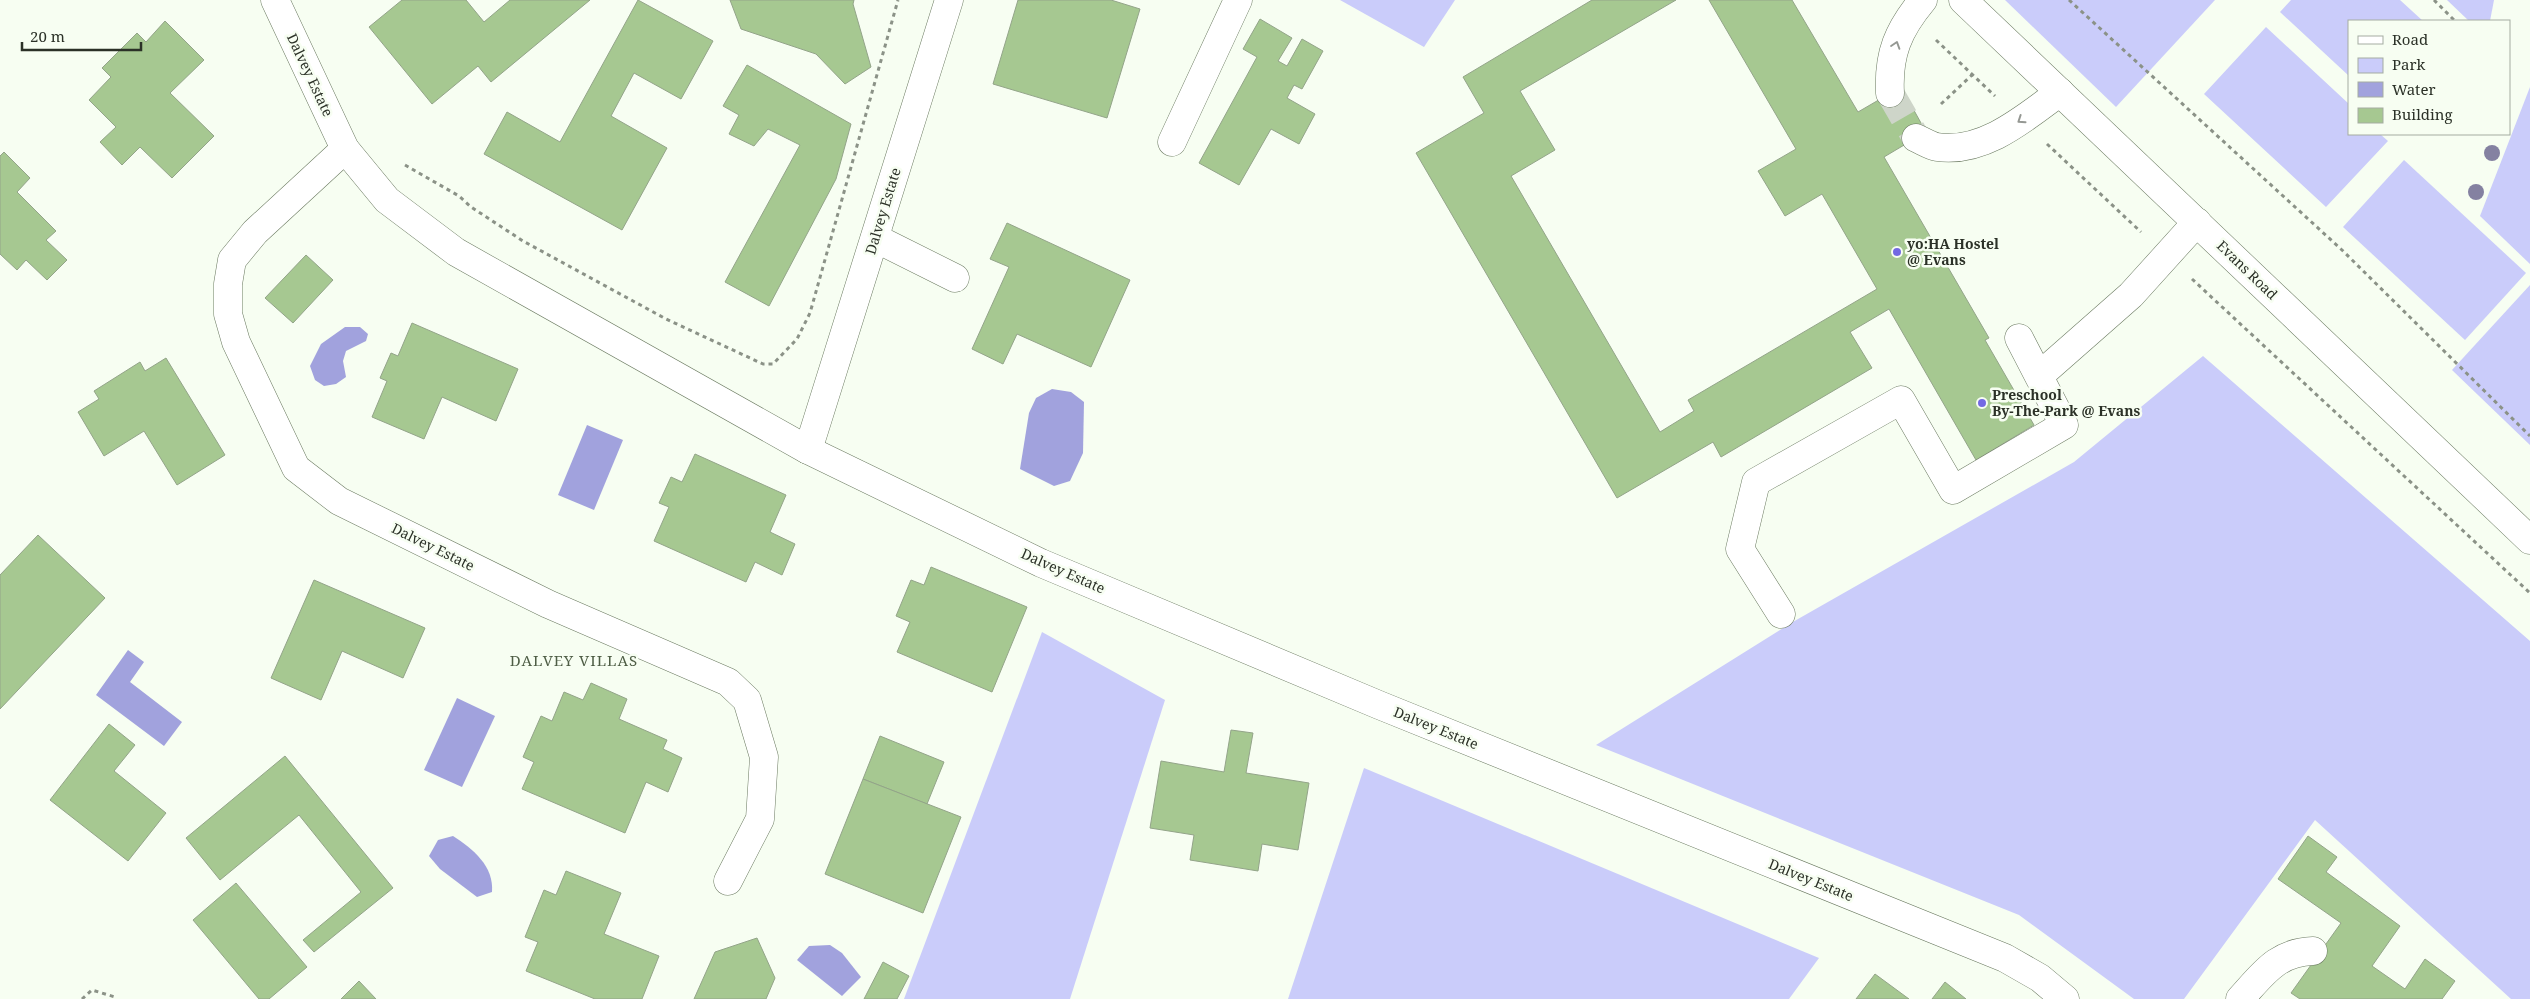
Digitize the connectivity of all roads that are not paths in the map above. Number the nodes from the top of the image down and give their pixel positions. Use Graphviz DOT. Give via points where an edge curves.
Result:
graph roads {
  1 [pos="275,0"];
  2 [pos="949,0"];
  3 [pos="1238,0"];
  4 [pos="1963,0"];
  5 [pos="1917,8"];
  6 [pos="2060,92"];
  7 [pos="1890,93"];
  8 [pos="1916,138"];
  9 [pos="1172,142"];
  10 [pos="345,149"];
  11 [pos="2197,222"];
  12 [pos="875,238"];
  13 [pos="955,278"];
  14 [pos="2019,338"];
  15 [pos="2040,375"];
  16 [pos="808,450"];
  17 [pos="2530,540"];
  18 [pos="1781,614"];
  19 [pos="728,881"];
  20 [pos="2313,951"];
  21 [pos="2065,999"];
  22 [pos="2240,999"];
  1 -- 10 [label="street, Dalvey Estate"];
  2 -- 12 [label="street, Dalvey Estate"];
  3 -- 9 [label="street"];
  4 -- 6 [label="street, Evans Road"];
  7 -- 5 [label="street, one-way" via="1889,67 1902,29"];
  6 -- 8 [label="street" via="2022,121 1980,142 1937,147"];
  6 -- 11 [label="street, Evans Road"];
  10 -- 16 [label="street, Dalvey Estate" via="387,200 456,252"];
  10 -- 19 [label="street, Dalvey Estate" via="255,232 232,260 230,268 228,314 236,342 296,468 339,501 548,604 728,682 747,700 764,757 760,819"];
  11 -- 15 [label="street" via="2131,295"];
  11 -- 17 [label="street, Evans Road"];
  12 -- 13 [label="street"];
  12 -- 16 [label="street, Dalvey Estate"];
  14 -- 15 [label="street"];
  15 -- 18 [label="street" via="2064,425 1953,490 1901,400 1756,482 1740,549"];
  16 -- 21 [label="street, Dalvey Estate" via="1041,563 1388,708 2005,958 2040,978"];
  20 -- 22 [label="street" via="2282,957"];
}
